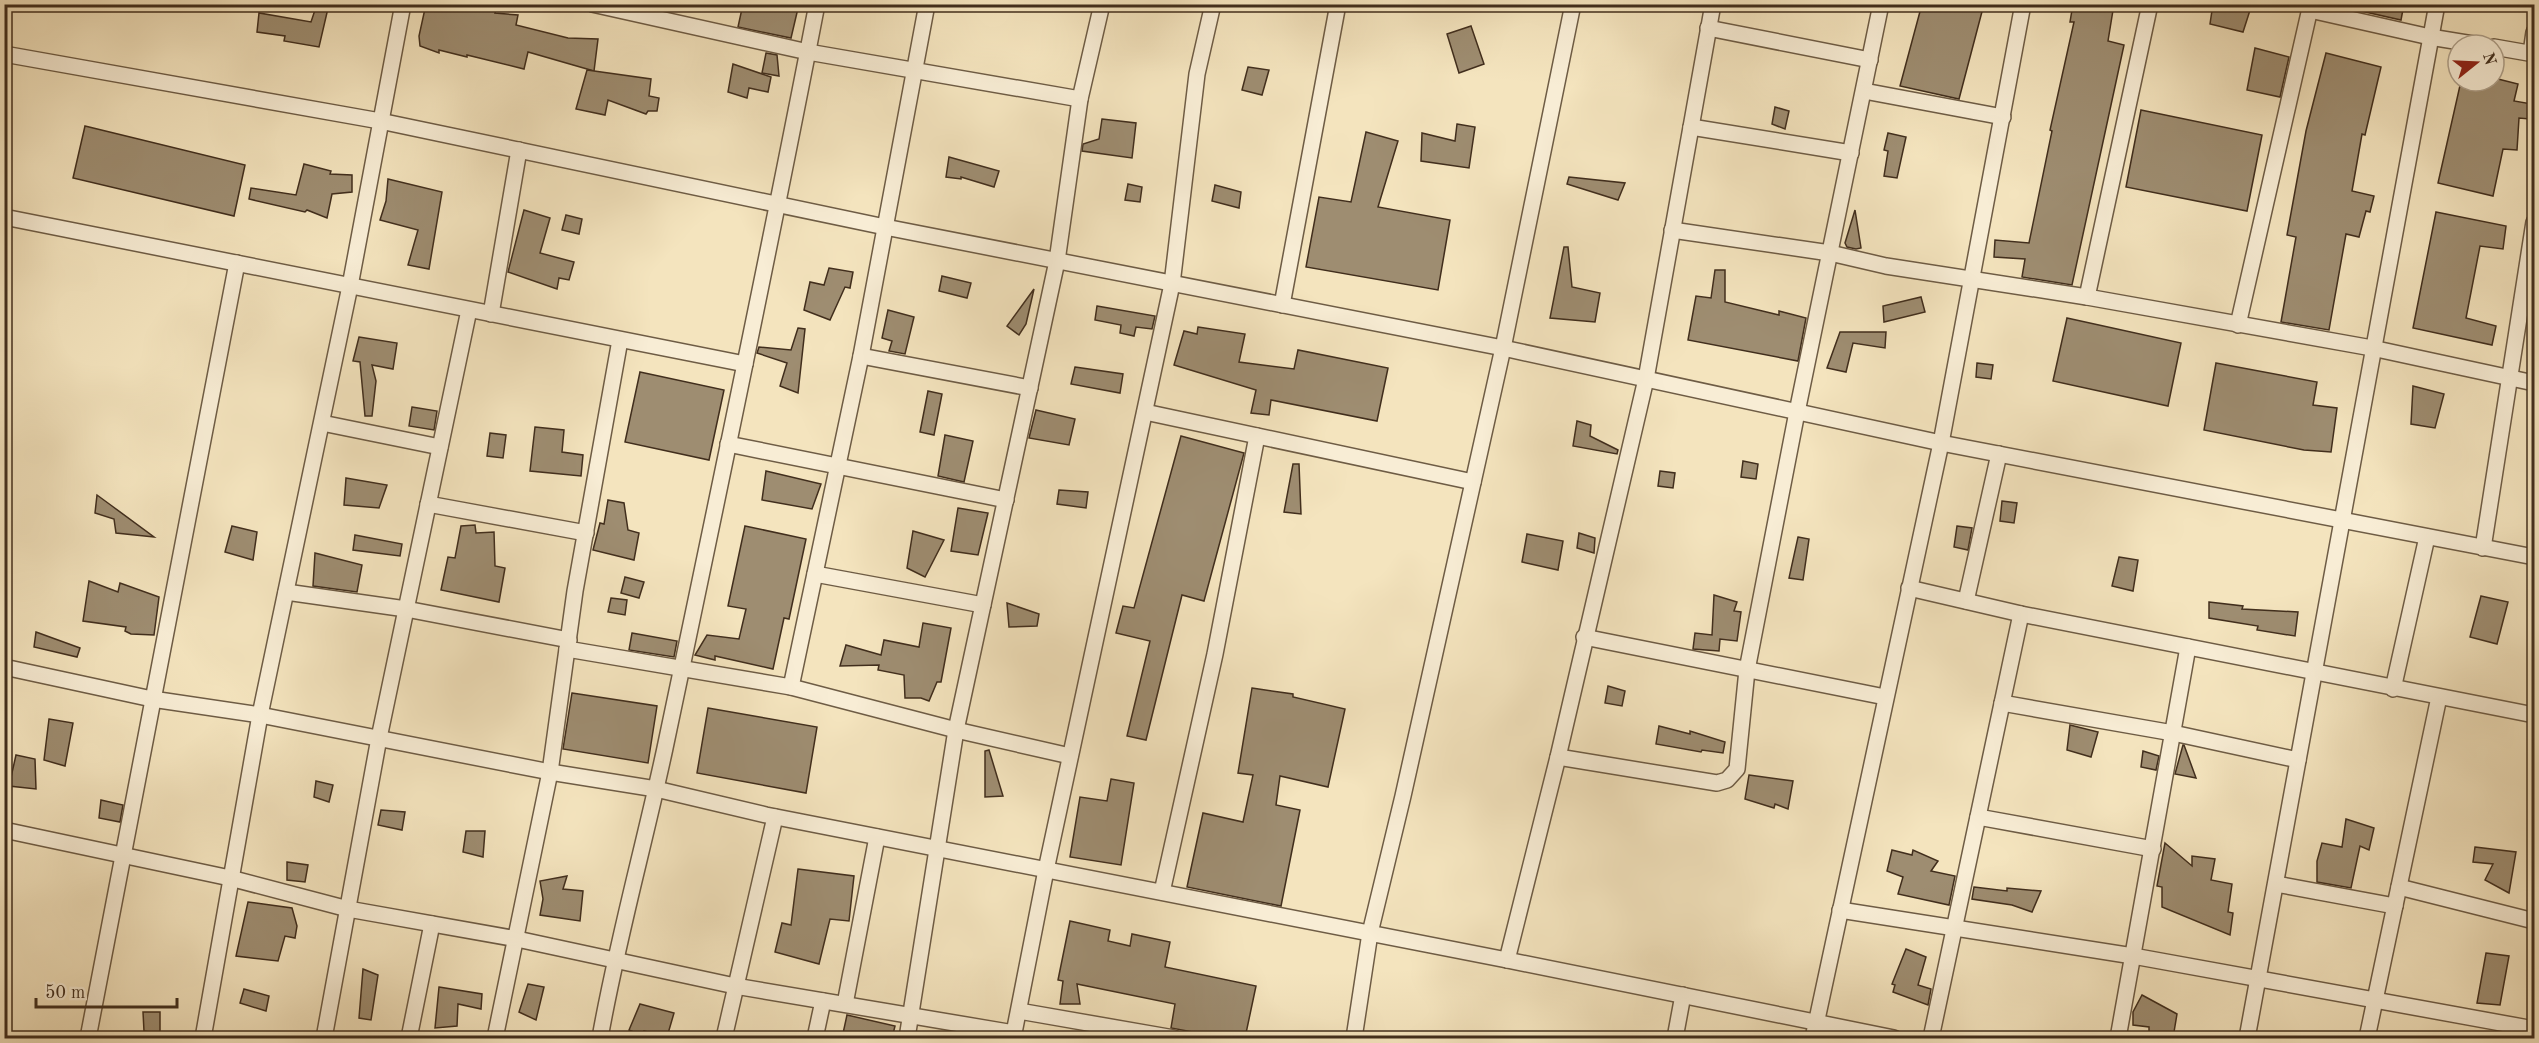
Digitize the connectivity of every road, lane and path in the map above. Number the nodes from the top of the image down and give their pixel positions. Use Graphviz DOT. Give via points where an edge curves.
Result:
graph roads {
  1 [pos="403,4"];
  2 [pos="592,4"];
  3 [pos="817,4"];
  4 [pos="927,4"];
  5 [pos="1102,4"];
  6 [pos="1213,4"];
  7 [pos="1338,4"];
  8 [pos="1573,4"];
  9 [pos="1713,4"];
  10 [pos="1881,4"];
  11 [pos="2023,4"];
  12 [pos="2150,4"];
  13 [pos="2437,4"];
  14 [pos="2310,7"];
  15 [pos="1708,28"];
  16 [pos="2535,32"];
  17 [pos="2430,37"];
  18 [pos="2446,40"];
  19 [pos="2506,49"];
  20 [pos="808,51"];
  21 [pos="2533,53"];
  22 [pos="4,54"];
  23 [pos="1870,60"];
  24 [pos="915,70"];
  25 [pos="1864,91"];
  26 [pos="1080,99"];
  27 [pos="2002,117"];
  28 [pos="380,121"];
  29 [pos="1691,127"];
  30 [pos="519,150"];
  31 [pos="1851,153"];
  32 [pos="776,204"];
  33 [pos="4,217"];
  34 [pos="2535,222"];
  35 [pos="885,227"];
  36 [pos="1672,230"];
  37 [pos="1830,253"];
  38 [pos="1057,261"];
  39 [pos="237,263"];
  40 [pos="1972,278"];
  41 [pos="1172,284"];
  42 [pos="350,286"];
  43 [pos="2087,297"];
  44 [pos="1282,305"];
  45 [pos="469,310"];
  46 [pos="491,314"];
  47 [pos="2238,325"];
  48 [pos="620,340"];
  49 [pos="1503,348"];
  50 [pos="2372,348"];
  51 [pos="861,356"];
  52 [pos="745,364"];
  53 [pos="2509,378"];
  54 [pos="1646,379"];
  55 [pos="2535,383"];
  56 [pos="1030,388"];
  57 [pos="1145,412"];
  58 [pos="1797,412"];
  59 [pos="321,423"];
  60 [pos="1257,436"];
  61 [pos="1941,443"];
  62 [pos="728,444"];
  63 [pos="440,447"];
  64 [pos="1999,454"];
  65 [pos="837,465"];
  66 [pos="1473,482"];
  67 [pos="1006,500"];
  68 [pos="428,504"];
  69 [pos="2340,520"];
  70 [pos="586,533"];
  71 [pos="2427,537"];
  72 [pos="2483,548"];
  73 [pos="2535,557"];
  74 [pos="815,574"];
  75 [pos="1909,588"];
  76 [pos="286,592"];
  77 [pos="1966,601"];
  78 [pos="983,604"];
  79 [pos="406,609"];
  80 [pos="2021,614"];
  81 [pos="1584,637"];
  82 [pos="568,644"];
  83 [pos="2188,647"];
  84 [pos="4,667"];
  85 [pos="681,669"];
  86 [pos="1747,670"];
  87 [pos="2314,673"];
  88 [pos="791,687"];
  89 [pos="2393,689"];
  90 [pos="1885,697"];
  91 [pos="2439,697"];
  92 [pos="152,699"];
  93 [pos="2002,703"];
  94 [pos="260,715"];
  95 [pos="2535,715"];
  96 [pos="956,730"];
  97 [pos="2173,733"];
  98 [pos="379,738"];
  99 [pos="1070,756"];
  100 [pos="1558,757"];
  101 [pos="2298,760"];
  102 [pos="550,772"];
  103 [pos="656,789"];
  104 [pos="775,817"];
  105 [pos="1978,817"];
  106 [pos="4,830"];
  107 [pos="877,837"];
  108 [pos="937,848"];
  109 [pos="2153,849"];
  110 [pos="123,856"];
  111 [pos="1046,870"];
  112 [pos="230,878"];
  113 [pos="2276,884"];
  114 [pos="2399,887"];
  115 [pos="1162,892"];
  116 [pos="2395,906"];
  117 [pos="348,909"];
  118 [pos="1840,910"];
  119 [pos="2535,921"];
  120 [pos="432,924"];
  121 [pos="1955,928"];
  122 [pos="1370,933"];
  123 [pos="517,939"];
  124 [pos="2133,956"];
  125 [pos="1507,960"];
  126 [pos="613,962"];
  127 [pos="2259,978"];
  128 [pos="735,986"];
  129 [pos="1683,995"];
  130 [pos="2375,999"];
  131 [pos="823,1001"];
  132 [pos="845,1004"];
  133 [pos="1019,1011"];
  134 [pos="912,1015"];
  135 [pos="1817,1021"];
  136 [pos="2535,1029"];
  137 [pos="1138,1035"];
  138 [pos="1014,1036"];
  139 [pos="88,1038"];
  140 [pos="203,1038"];
  141 [pos="324,1038"];
  142 [pos="409,1038"];
  143 [pos="495,1038"];
  144 [pos="600,1038"];
  145 [pos="724,1038"];
  146 [pos="815,1038"];
  147 [pos="907,1038"];
  148 [pos="1174,1038"];
  149 [pos="1354,1038"];
  150 [pos="1675,1038"];
  151 [pos="1813,1038"];
  152 [pos="1894,1038"];
  153 [pos="1931,1038"];
  154 [pos="2118,1038"];
  155 [pos="2247,1038"];
  156 [pos="2367,1038"];
  157 [pos="2533,1038"];
  1 -- 28 [label="street"];
  2 -- 20 [label="street"];
  3 -- 20 [label="street"];
  4 -- 24 [label="street"];
  5 -- 26 [label="street"];
  6 -- 41 [label="street" via="1197,74"];
  7 -- 44 [label="street"];
  8 -- 49 [label="street"];
  9 -- 15 [label="street"];
  10 -- 23 [label="street"];
  11 -- 27 [label="street"];
  12 -- 43 [label="street"];
  13 -- 17 [label="street"];
  14 -- 17 [label="street"];
  14 -- 47 [label="street"];
  15 -- 23 [label="street"];
  15 -- 29 [label="street"];
  16 -- 21 [label="street"];
  17 -- 18 [label="street"];
  17 -- 50 [label="street"];
  19 -- 21 [label="street"];
  20 -- 24 [label="street"];
  20 -- 32 [label="street"];
  22 -- 28 [label="street"];
  23 -- 25 [label="street"];
  24 -- 26 [label="street"];
  24 -- 35 [label="street"];
  25 -- 27 [label="street"];
  25 -- 31 [label="street"];
  26 -- 38 [label="street"];
  27 -- 40 [label="street"];
  28 -- 30 [label="street"];
  28 -- 42 [label="street"];
  29 -- 31 [label="street"];
  29 -- 36 [label="street"];
  30 -- 32 [label="street"];
  30 -- 46 [label="street"];
  31 -- 37 [label="street"];
  32 -- 35 [label="street"];
  32 -- 52 [label="street"];
  33 -- 39 [label="street"];
  34 -- 53 [label="street"];
  35 -- 38 [label="street"];
  35 -- 51 [label="street"];
  36 -- 37 [label="street"];
  36 -- 54 [label="street"];
  37 -- 40 [label="street" via="1886,266"];
  37 -- 58 [label="street"];
  38 -- 41 [label="street"];
  38 -- 56 [label="street"];
  39 -- 42 [label="street"];
  39 -- 92 [label="street" via="178,585"];
  40 -- 43 [label="street"];
  40 -- 61 [label="street"];
  41 -- 44 [label="street"];
  41 -- 57 [label="street"];
  42 -- 45 [label="street"];
  42 -- 59 [label="street"];
  43 -- 47 [label="street"];
  44 -- 49 [label="street"];
  45 -- 46 [label="street"];
  45 -- 63 [label="street"];
  46 -- 48 [label="street"];
  47 -- 50 [label="street"];
  48 -- 52 [label="street"];
  48 -- 70 [label="street"];
  49 -- 54 [label="street"];
  49 -- 66 [label="street"];
  50 -- 53 [label="street"];
  50 -- 69 [label="street"];
  51 -- 56 [label="street"];
  51 -- 65 [label="street"];
  52 -- 62 [label="street"];
  53 -- 55 [label="street"];
  53 -- 72 [label="street"];
  54 -- 58 [label="street"];
  54 -- 81 [label="street"];
  56 -- 67 [label="street"];
  57 -- 60 [label="street"];
  57 -- 99 [label="street"];
  58 -- 61 [label="street"];
  58 -- 86 [label="street"];
  59 -- 63 [label="street"];
  59 -- 76 [label="street"];
  60 -- 66 [label="street"];
  60 -- 115 [label="street" via="1215,654"];
  61 -- 64 [label="street"];
  61 -- 75 [label="street"];
  62 -- 65 [label="street"];
  62 -- 85 [label="street"];
  63 -- 68 [label="street"];
  64 -- 69 [label="street"];
  64 -- 77 [label="street"];
  65 -- 67 [label="street"];
  65 -- 74 [label="street"];
  66 -- 122 [label="street"];
  67 -- 78 [label="street"];
  68 -- 70 [label="street"];
  68 -- 79 [label="street"];
  69 -- 71 [label="street"];
  69 -- 87 [label="street"];
  70 -- 82 [label="street"];
  71 -- 72 [label="street"];
  71 -- 89 [label="street"];
  72 -- 73 [label="street"];
  74 -- 78 [label="street"];
  74 -- 88 [label="street"];
  75 -- 77 [label="street"];
  75 -- 90 [label="street"];
  76 -- 79 [label="street"];
  76 -- 94 [label="street"];
  77 -- 80 [label="street"];
  78 -- 96 [label="street"];
  79 -- 82 [label="street"];
  79 -- 98 [label="street"];
  80 -- 83 [label="street"];
  80 -- 93 [label="street"];
  81 -- 86 [label="street"];
  81 -- 100 [label="street"];
  82 -- 85 [label="street"];
  82 -- 102 [label="street"];
  83 -- 87 [label="street"];
  83 -- 97 [label="street"];
  84 -- 92 [label="street"];
  85 -- 88 [label="street"];
  85 -- 103 [label="street"];
  86 -- 90 [label="street"];
  86 -- 100 [label="street" via="1737,769 1727,780 1717,783"];
  87 -- 89 [label="street"];
  87 -- 101 [label="street"];
  88 -- 96 [label="street"];
  89 -- 91 [label="street"];
  90 -- 118 [label="street"];
  91 -- 95 [label="street"];
  91 -- 114 [label="street"];
  92 -- 94 [label="street"];
  92 -- 110 [label="street"];
  93 -- 97 [label="street"];
  93 -- 105 [label="street"];
  94 -- 98 [label="street"];
  94 -- 112 [label="street"];
  96 -- 99 [label="street"];
  96 -- 108 [label="street"];
  97 -- 101 [label="street"];
  97 -- 109 [label="street"];
  98 -- 102 [label="street"];
  98 -- 117 [label="street"];
  99 -- 111 [label="street"];
  100 -- 125 [label="street"];
  101 -- 113 [label="street"];
  102 -- 103 [label="street"];
  102 -- 123 [label="street"];
  103 -- 104 [label="street"];
  103 -- 126 [label="street"];
  104 -- 107 [label="street"];
  104 -- 128 [label="street"];
  105 -- 109 [label="street"];
  105 -- 121 [label="street"];
  106 -- 110 [label="street"];
  107 -- 108 [label="street"];
  107 -- 132 [label="street"];
  108 -- 111 [label="street"];
  108 -- 134 [label="street"];
  109 -- 124 [label="street"];
  110 -- 112 [label="street"];
  110 -- 139 [label="street"];
  111 -- 115 [label="street"];
  111 -- 133 [label="street"];
  112 -- 117 [label="street"];
  112 -- 140 [label="street"];
  113 -- 116 [label="street"];
  113 -- 127 [label="street"];
  114 -- 116 [label="street"];
  114 -- 119 [label="street"];
  115 -- 122 [label="street"];
  116 -- 130 [label="street"];
  117 -- 120 [label="street"];
  117 -- 141 [label="street"];
  118 -- 121 [label="street"];
  118 -- 135 [label="street"];
  120 -- 123 [label="street"];
  120 -- 142 [label="street"];
  121 -- 124 [label="street"];
  121 -- 153 [label="street"];
  122 -- 125 [label="street"];
  122 -- 149 [label="street"];
  123 -- 126 [label="street"];
  123 -- 143 [label="street"];
  124 -- 127 [label="street"];
  124 -- 154 [label="street"];
  125 -- 129 [label="street"];
  126 -- 128 [label="street"];
  126 -- 144 [label="street"];
  127 -- 130 [label="street"];
  127 -- 155 [label="street"];
  128 -- 131 [label="street"];
  128 -- 145 [label="street"];
  129 -- 135 [label="street"];
  129 -- 150 [label="street"];
  130 -- 136 [label="street"];
  130 -- 156 [label="street"];
  131 -- 132 [label="street"];
  131 -- 146 [label="street"];
  132 -- 134 [label="street"];
  133 -- 137 [label="street"];
  133 -- 138 [label="street"];
  134 -- 138 [label="street"];
  134 -- 147 [label="street"];
  135 -- 151 [label="street"];
  135 -- 152 [label="street"];
  136 -- 157 [label="street"];
  137 -- 148 [label="street"];
}
